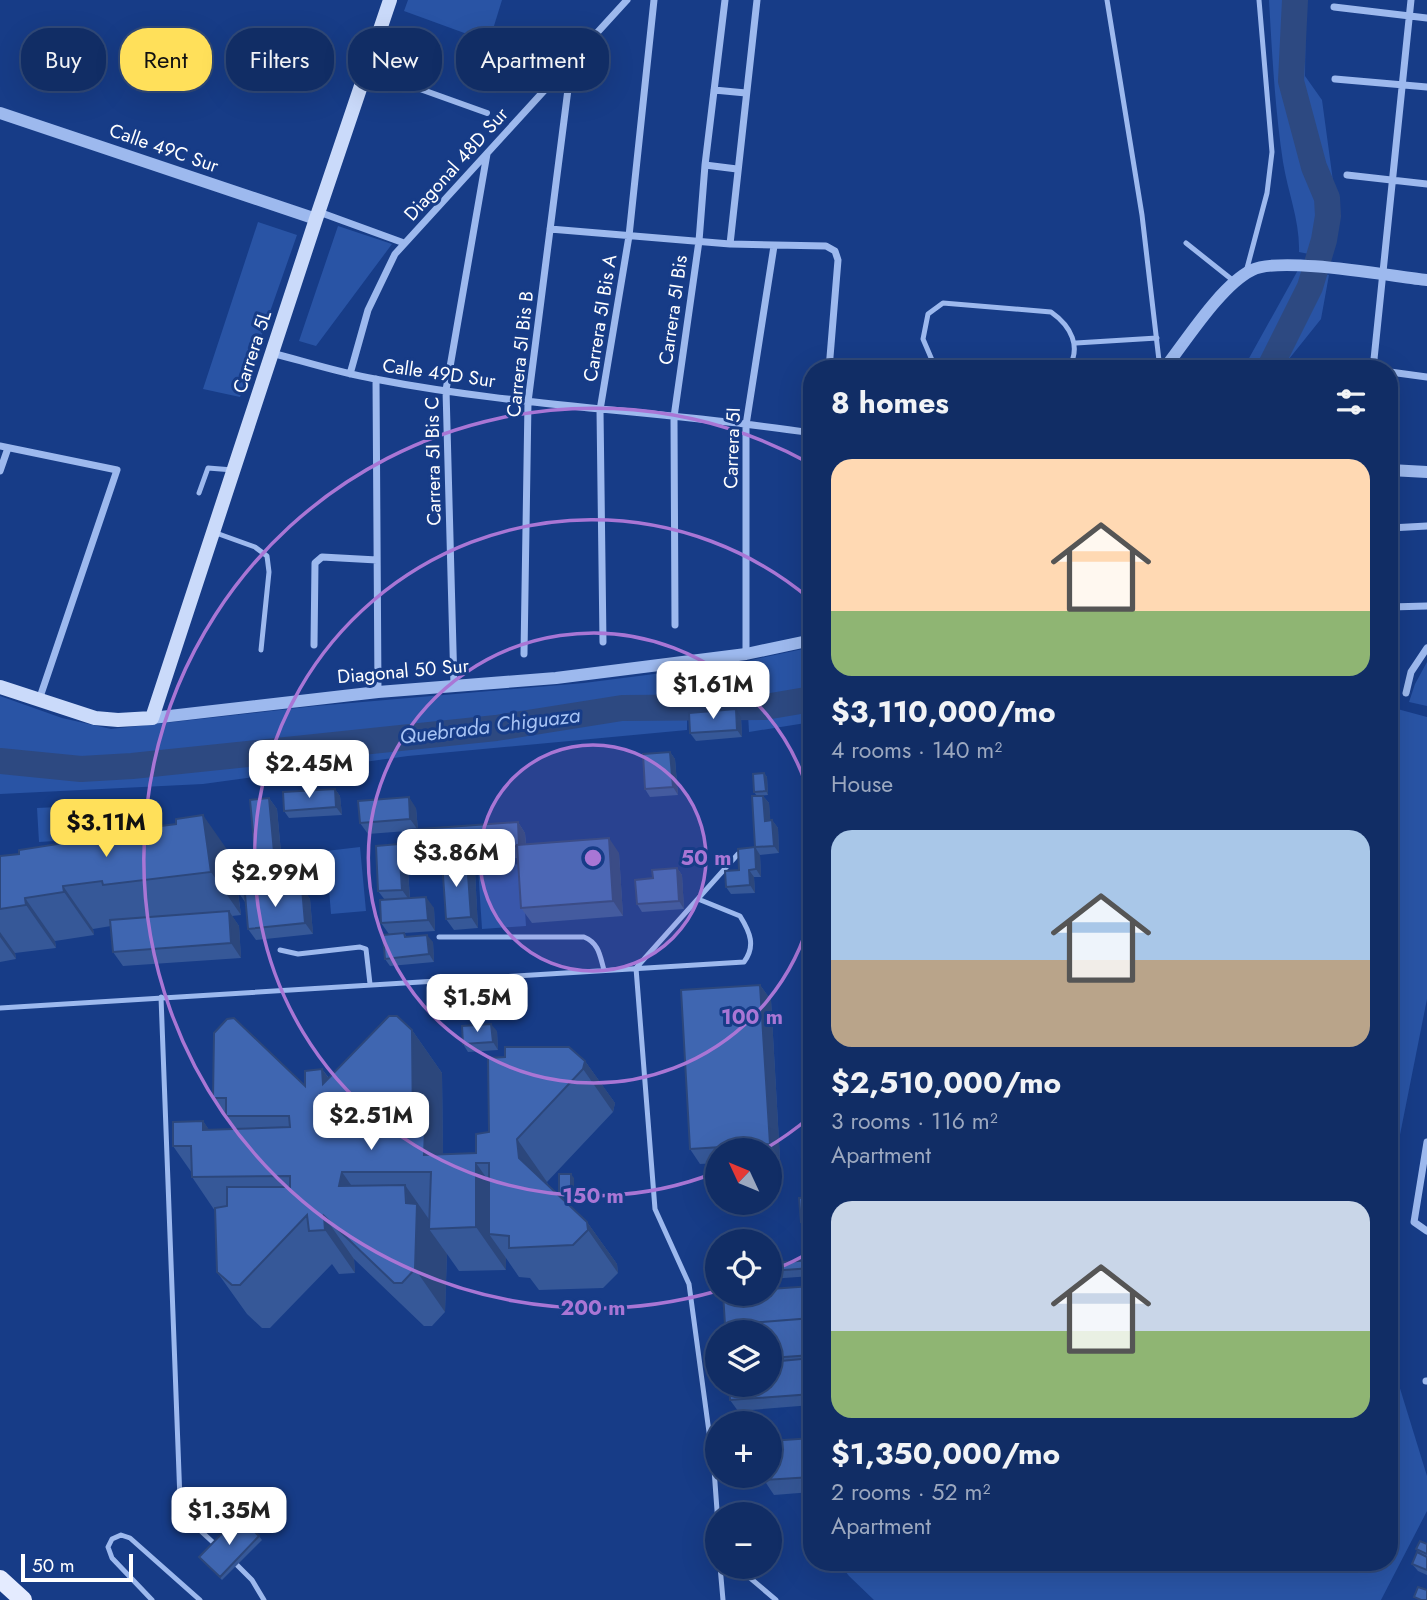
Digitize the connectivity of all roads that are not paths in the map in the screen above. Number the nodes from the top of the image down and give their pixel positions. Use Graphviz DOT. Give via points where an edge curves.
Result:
graph roads {
  1 [pos="390,0"];
  2 [pos="627,0"];
  3 [pos="654,0"];
  4 [pos="725,0"];
  5 [pos="757,0"];
  6 [pos="1107,0"];
  7 [pos="1259,0"];
  8 [pos="1363,0"];
  9 [pos="1411,0"];
  10 [pos="1334,7"];
  11 [pos="1362,10"];
  12 [pos="1410,16"];
  13 [pos="1427,18"];
  14 [pos="380,28"];
  15 [pos="600,28"];
  16 [pos="1335,79"];
  17 [pos="1403,84"];
  18 [pos="1427,87"];
  19 [pos="714,90"];
  20 [pos="359,91"];
  21 [pos="425,91"];
  22 [pos="543,91"];
  23 [pos="568,91"];
  24 [pos="746,93"];
  25 [pos="0,113"];
  26 [pos="487,113"];
  27 [pos="487,154"];
  28 [pos="705,165"];
  29 [pos="737,169"];
  30 [pos="1347,175"];
  31 [pos="1393,179"];
  32 [pos="1427,184"];
  33 [pos="317,215"];
  34 [pos="550,229"];
  35 [pos="629,236"];
  36 [pos="699,241"];
  37 [pos="404,243"];
  38 [pos="1185,243"];
  39 [pos="730,244"];
  40 [pos="774,246"];
  41 [pos="1383,275"];
  42 [pos="1240,279"];
  43 [pos="1427,280"];
  44 [pos="1157,338"];
  45 [pos="1076,343"];
  46 [pos="272,353"];
  47 [pos="831,360"];
  48 [pos="932,360"];
  49 [pos="1071,360"];
  50 [pos="1161,360"];
  51 [pos="1170,360"];
  52 [pos="1374,360"];
  53 [pos="1398,373"];
  54 [pos="350,374"];
  55 [pos="1427,377"];
  56 [pos="376,379"];
  57 [pos="446,390"];
  58 [pos="528,402"];
  59 [pos="600,410"];
  60 [pos="674,417"];
  61 [pos="746,425"];
  62 [pos="803,432"];
  63 [pos="4,447"];
  64 [pos="233,470"];
  65 [pos="1398,470"];
  66 [pos="0,471"];
  67 [pos="1427,472"];
  68 [pos="199,493"];
  69 [pos="1427,526"];
  70 [pos="1398,528"];
  71 [pos="213,533"];
  72 [pos="377,560"];
  73 [pos="1427,606"];
  74 [pos="1398,607"];
  75 [pos="675,625"];
  76 [pos="603,642"];
  77 [pos="803,642"];
  78 [pos="314,645"];
  79 [pos="1427,648"];
  80 [pos="261,650"];
  81 [pos="524,654"];
  82 [pos="746,654"];
  83 [pos="454,686"];
  84 [pos="0,687"];
  85 [pos="378,692"];
  86 [pos="1406,693"];
  87 [pos="39,700"];
  88 [pos="152,718"];
  89 [pos="738,853"];
  90 [pos="698,899"];
  91 [pos="439,937"];
  92 [pos="280,950"];
  93 [pos="636,968"];
  94 [pos="604,970"];
  95 [pos="370,984"];
  96 [pos="162,996"];
  97 [pos="0,1008"];
  98 [pos="1427,1142"];
  99 [pos="1427,1231"];
  100 [pos="716,1502"];
  101 [pos="217,1546"];
  102 [pos="237,1565"];
  103 [pos="0,1579"];
  104 [pos="721,1579"];
  105 [pos="751,1579"];
  106 [pos="22,1599"];
  107 [pos="152,1600"];
  108 [pos="200,1600"];
  109 [pos="263,1600"];
  110 [pos="723,1600"];
  111 [pos="776,1600"];
  1 -- 14 [label="main road, Carrera 5L"];
  2 -- 15 [label="street, Diagonal 48D Sur"];
  3 -- 35 [label="street, Carrera 5I Bis A"];
  4 -- 19 [label="street, Carrera 5I Bis"];
  5 -- 24 [label="street"];
  6 -- 44 [label="lane"];
  7 -- 42 [label="lane" via="1272,152 1267,193"];
  8 -- 11 [label="street"];
  9 -- 12 [label="street"];
  10 -- 11 [label="street"];
  11 -- 12 [label="street"];
  12 -- 13 [label="street"];
  12 -- 17 [label="street"];
  16 -- 17 [label="street"];
  17 -- 18 [label="street"];
  17 -- 31 [label="street"];
  19 -- 24 [label="street"];
  19 -- 28 [label="street, Carrera 5I Bis"];
  20 -- 33 [label="main road, Carrera 5L"];
  21 -- 26 [label="street"];
  22 -- 27 [label="street, Diagonal 48D Sur"];
  23 -- 34 [label="street, Carrera 5I Bis B"];
  24 -- 29 [label="street"];
  25 -- 33 [label="street, Calle 49C Sur"];
  27 -- 37 [label="street, Diagonal 48D Sur"];
  27 -- 57 [label="street, Carrera 5I Bis C"];
  28 -- 29 [label="street"];
  28 -- 36 [label="street, Carrera 5I Bis"];
  29 -- 39 [label="street"];
  30 -- 31 [label="street"];
  31 -- 32 [label="street"];
  31 -- 41 [label="street"];
  33 -- 37 [label="street, Calle 49C Sur"];
  33 -- 46 [label="main road, Carrera 5L"];
  34 -- 35 [label="street"];
  34 -- 58 [label="street, Carrera 5I Bis B"];
  35 -- 36 [label="street"];
  35 -- 59 [label="street, Carrera 5I Bis A"];
  36 -- 39 [label="street"];
  36 -- 60 [label="street, Carrera 5I Bis"];
  37 -- 54 [label="street, Diagonal 48D Sur" via="368,310"];
  38 -- 42 [label="lane"];
  39 -- 40 [label="street"];
  40 -- 47 [label="street" via="826,246 835,251"];
  40 -- 61 [label="street, Carrera 5I"];
  41 -- 42 [label="street" via="1267,265"];
  41 -- 43 [label="street"];
  41 -- 52 [label="street"];
  42 -- 51 [label="street"];
  44 -- 45 [label="lane"];
  44 -- 50 [label="lane"];
  45 -- 48 [label="lane" via="1063,321 1051,312 943,303 928,314 923,339"];
  45 -- 49 [label="lane"];
  46 -- 54 [label="street, Calle 49D Sur"];
  46 -- 64 [label="main road, Carrera 5L"];
  53 -- 55 [label="street"];
  54 -- 56 [label="street, Calle 49D Sur"];
  56 -- 57 [label="street, Calle 49D Sur"];
  56 -- 72 [label="street"];
  57 -- 58 [label="street, Calle 49D Sur"];
  57 -- 83 [label="street, Carrera 5I Bis C"];
  58 -- 59 [label="street, Calle 49D Sur"];
  58 -- 81 [label="street, Carrera 5I Bis B"];
  59 -- 60 [label="street, Calle 49D Sur"];
  59 -- 76 [label="street, Carrera 5I Bis A"];
  60 -- 61 [label="street, Calle 49D Sur"];
  60 -- 75 [label="street, Carrera 5I Bis"];
  61 -- 62 [label="street, Calle 49D Sur"];
  61 -- 82 [label="street, Carrera 5I"];
  63 -- 66 [label="street"];
  63 -- 87 [label="street" via="117,470"];
  64 -- 68 [label="lane" via="208,468"];
  64 -- 71 [label="main road, Carrera 5L"];
  65 -- 67 [label="street"];
  69 -- 70 [label="street"];
  71 -- 80 [label="lane" via="255,547 267,556"];
  71 -- 88 [label="main road, Carrera 5L"];
  72 -- 78 [label="street" via="318,559 315,563"];
  72 -- 85 [label="street"];
  73 -- 74 [label="street"];
  77 -- 82 [label="street, Diagonal 50 Sur"];
  79 -- 86 [label="street" via="1411,672"];
  82 -- 83 [label="street, Diagonal 50 Sur"];
  83 -- 85 [label="street, Diagonal 50 Sur"];
  84 -- 87 [label="main road, Diagonal 50 Sur"];
  85 -- 88 [label="street, Diagonal 50 Sur"];
  87 -- 88 [label="main road, Diagonal 50 Sur" via="94,718"];
  89 -- 90 [label="lane"];
  90 -- 93 [label="lane"];
  90 -- 93 [label="lane" via="740,916 752,942 744,961"];
  91 -- 94 [label="lane" via="584,937 597,948"];
  92 -- 95 [label="lane" via="298,954 366,949"];
  93 -- 94 [label="lane"];
  93 -- 100 [label="lane" via="655,1209 689,1284"];
  94 -- 95 [label="lane"];
  95 -- 96 [label="lane"];
  96 -- 97 [label="lane"];
  96 -- 101 [label="lane" via="180,1500 192,1523"];
  98 -- 99 [label="street" via="1414,1222"];
  102 -- 109 [label="lane"];
  103 -- 106 [label="main road"];
  104 -- 110 [label="lane"];
  105 -- 111 [label="lane"];
  107 -- 108 [label="lane" via="112,1558 108,1547 112,1539 130,1538"];
}
